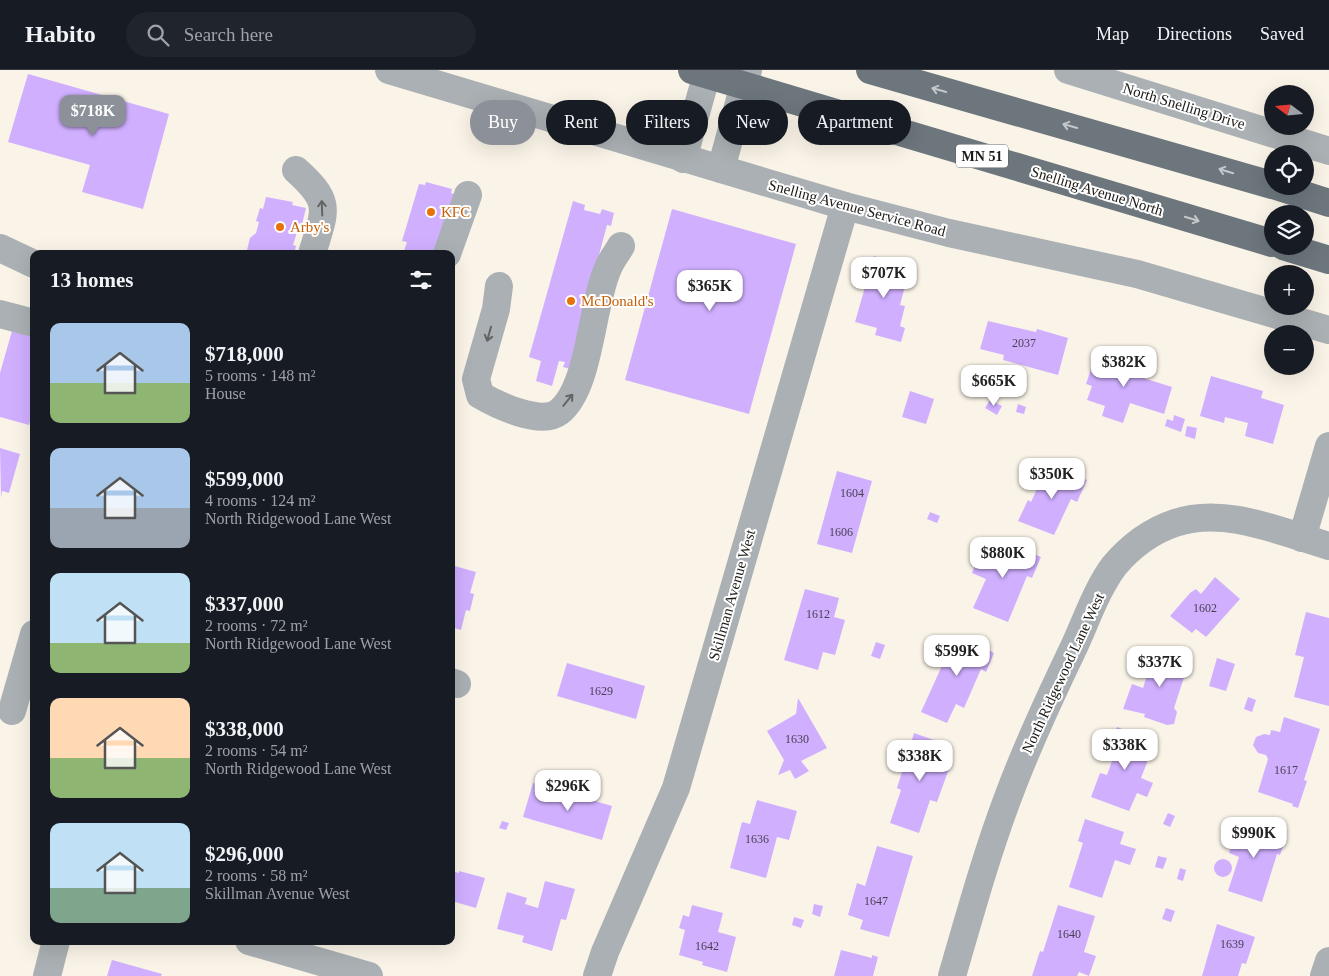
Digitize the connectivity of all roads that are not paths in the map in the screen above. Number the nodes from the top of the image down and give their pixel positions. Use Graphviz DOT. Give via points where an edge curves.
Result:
graph roads {
  1 [pos="389,70"];
  2 [pos="870,70"];
  3 [pos="1068,70"];
  4 [pos="702,71"];
  5 [pos="746,78"];
  6 [pos="1329,151"];
  7 [pos="683,159"];
  8 [pos="722,169"];
  9 [pos="296,170"];
  10 [pos="1264,183"];
  11 [pos="468,195"];
  12 [pos="1304,195"];
  13 [pos="1329,203"];
  14 [pos="845,206"];
  15 [pos="1264,240"];
  16 [pos="621,246"];
  17 [pos="0,248"];
  18 [pos="313,250"];
  19 [pos="448,250"];
  20 [pos="1313,255"];
  21 [pos="1329,260"];
  22 [pos="30,262"];
  23 [pos="499,286"];
  24 [pos="0,314"];
  25 [pos="30,322"];
  26 [pos="1329,330"];
  27 [pos="1329,446"];
  28 [pos="1302,538"];
  29 [pos="1329,546"];
  30 [pos="30,650"];
  31 [pos="15,712"];
  32 [pos="55,945"];
  33 [pos="263,945"];
  34 [pos="1329,961"];
  35 [pos="47,976"];
  36 [pos="369,976"];
  37 [pos="597,976"];
  38 [pos="952,976"];
  39 [pos="1324,976"];
  1 -- 7 [label="street, Snelling Avenue Service Road"];
  10 -- 2 [label="main road, one-way"];
  3 -- 6 [label="street, North Snelling Drive"];
  4 -- 5 [label="main road, Snelling Avenue North / MN 51"];
  4 -- 7 [label="street"];
  5 -- 8 [label="street"];
  5 -- 15 [label="main road, Snelling Avenue North / MN 51, one-way"];
  7 -- 8 [label="street, Snelling Avenue Service Road"];
  8 -- 14 [label="street, Snelling Avenue Service Road"];
  18 -- 9 [label="street, one-way" via="323,201"];
  11 -- 19 [label="street"];
  12 -- 13 [label="main road"];
  14 -- 26 [label="street, Snelling Avenue Service Road" via="949,233 1137,274"];
  14 -- 37 [label="street, Skillman Avenue West" via="676,788"];
  23 -- 16 [label="street, one-way" via="496,310 476,379 480,395 494,404 541,417 558,413 575,392 608,266"];
  17 -- 22 [label="street"];
  20 -- 21 [label="main road"];
  24 -- 25 [label="street"];
  27 -- 28 [label="street"];
  28 -- 29 [label="street, North Ridgewood Lane West"];
  28 -- 38 [label="street, North Ridgewood Lane West" via="1232,519 1200,518 1175,523 1151,533 1114,567 1059,678 1010,792 982,870"];
  30 -- 31 [label="street"];
  32 -- 35 [label="street"];
  33 -- 36 [label="street"];
  34 -- 39 [label="street"];
}
